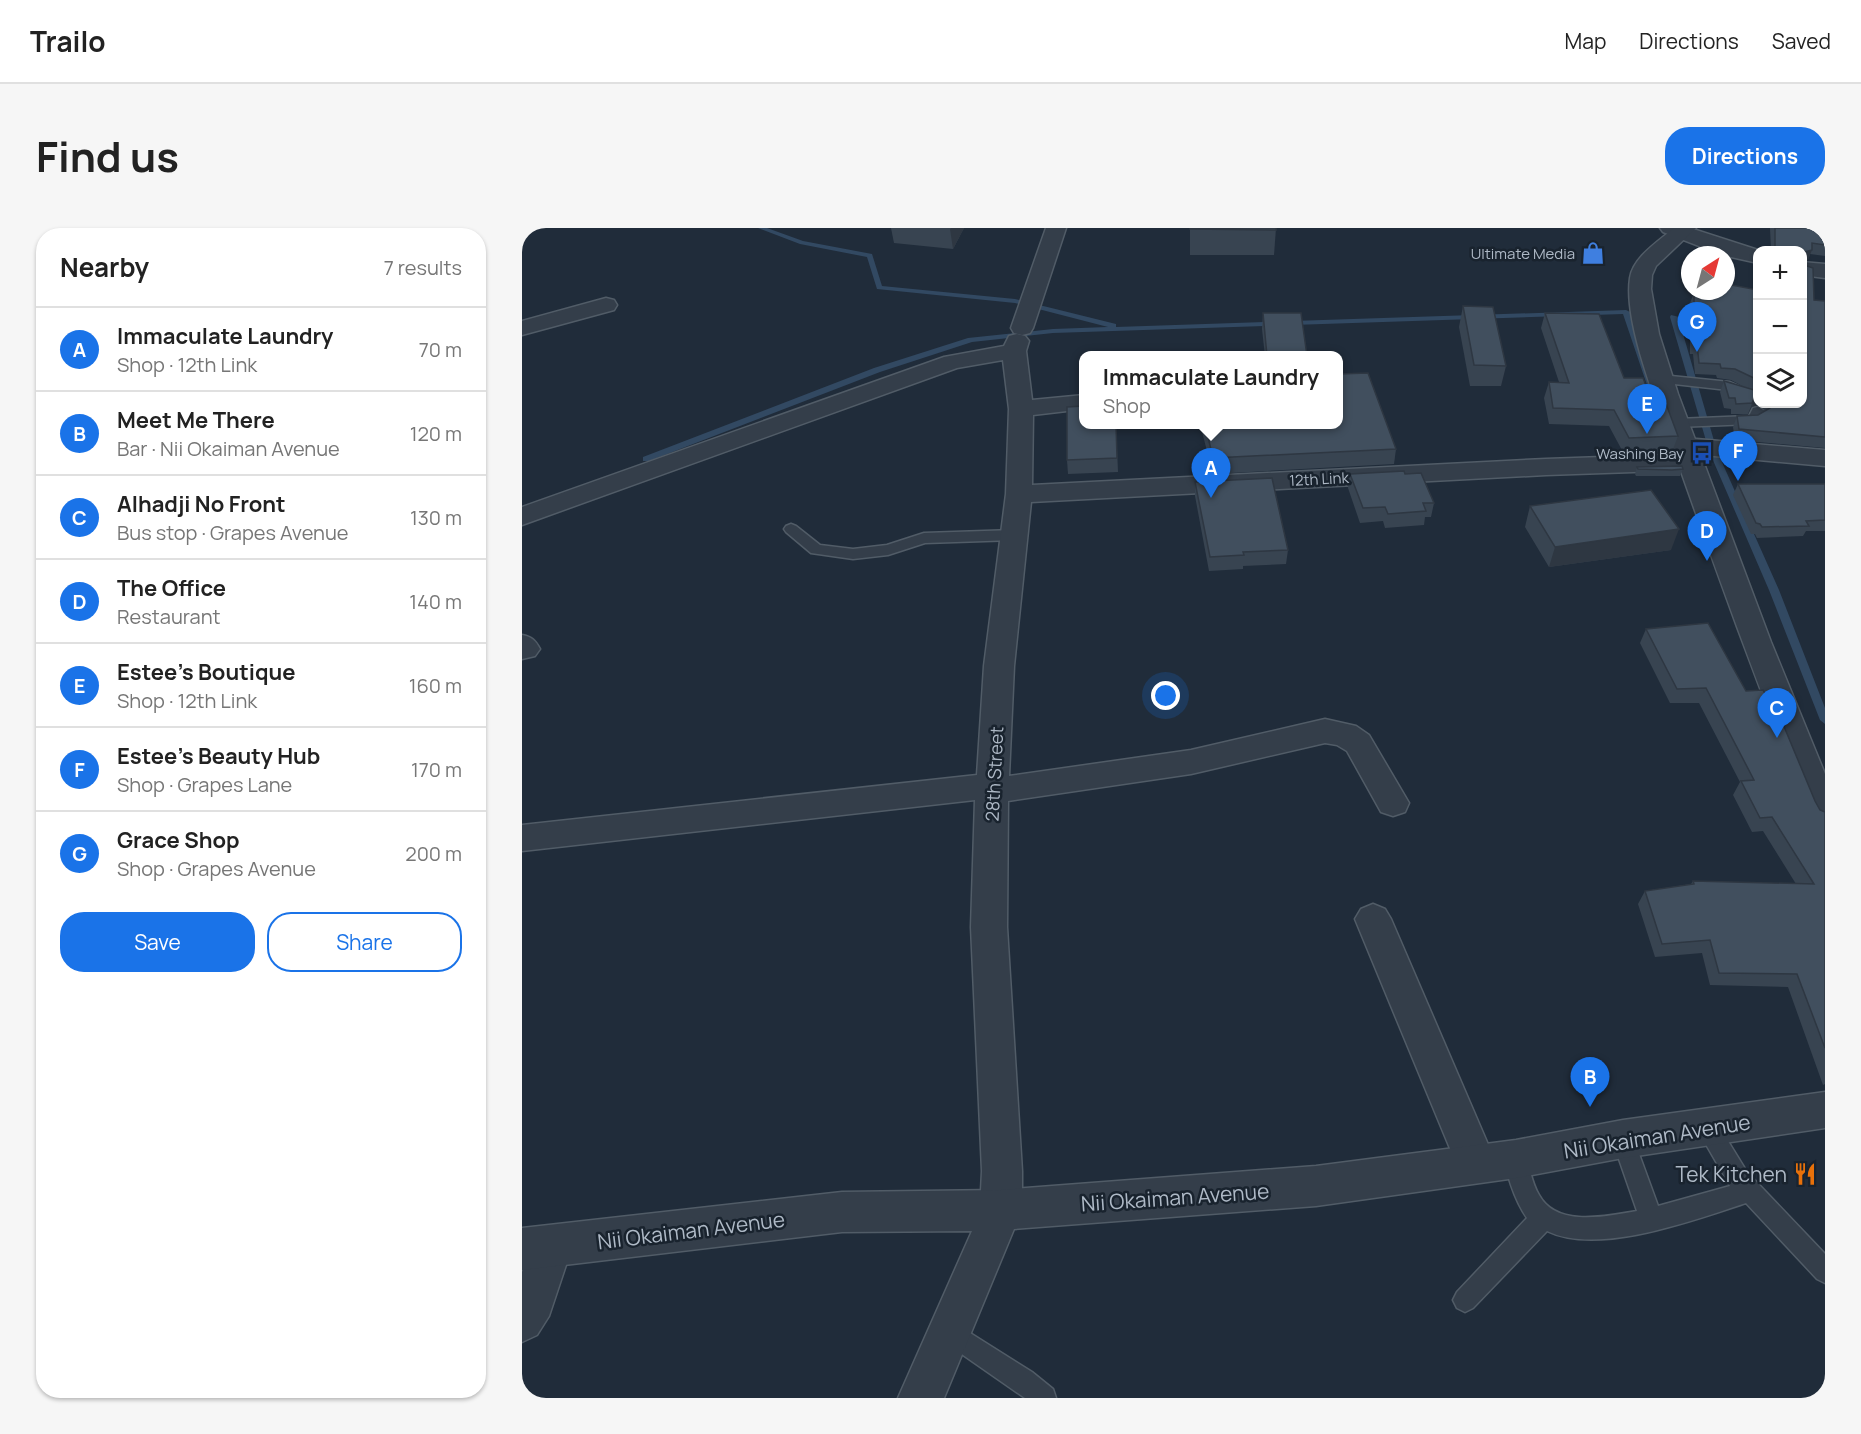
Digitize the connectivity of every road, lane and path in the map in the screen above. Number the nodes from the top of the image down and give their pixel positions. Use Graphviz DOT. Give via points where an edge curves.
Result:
graph roads {
  1 [pos="1056,228"];
  2 [pos="1679,230"];
  3 [pos="1753,255"];
  4 [pos="1807,269"];
  5 [pos="1825,271"];
  6 [pos="606,305"];
  7 [pos="522,328"];
  8 [pos="1018,340"];
  9 [pos="1661,379"];
  10 [pos="1750,395"];
  11 [pos="1079,402"];
  12 [pos="1021,409"];
  13 [pos="1758,411"];
  14 [pos="1684,444"];
  15 [pos="1825,458"];
  16 [pos="1019,494"];
  17 [pos="522,516"];
  18 [pos="791,529"];
  19 [pos="1014,535"];
  20 [pos="992,788"];
  21 [pos="1393,803"];
  22 [pos="1825,814"];
  23 [pos="522,838"];
  24 [pos="1373,919"];
  25 [pos="1825,1110"];
  26 [pos="1707,1127"];
  27 [pos="1623,1139"];
  28 [pos="1516,1159"];
  29 [pos="1476,1163"];
  30 [pos="1749,1191"];
  31 [pos="1001,1210"];
  32 [pos="1543,1218"];
  33 [pos="1652,1220"];
  34 [pos="537,1248"];
  35 [pos="1825,1271"];
  36 [pos="1465,1300"];
  37 [pos="522,1320"];
  38 [pos="951,1333"];
  39 [pos="921,1398"];
  40 [pos="1044,1398"];
  1 -- 8 [label="street, 28th Street"];
  2 -- 3 [label="street"];
  2 -- 9 [label="street" via="1647,263 1641,275 1647,334"];
  4 -- 5 [label="street"];
  6 -- 7 [label="street"];
  8 -- 12 [label="street, 28th Street"];
  8 -- 17 [label="street"];
  9 -- 10 [label="lane" via="1730,386"];
  9 -- 14 [label="street"];
  11 -- 12 [label="street"];
  12 -- 16 [label="street, 28th Street"];
  13 -- 14 [label="lane" via="1752,420"];
  14 -- 15 [label="street, 12th Link"];
  14 -- 16 [label="street, 12th Link" via="1546,467"];
  14 -- 22 [label="street" via="1756,642"];
  16 -- 19 [label="street, 28th Street"];
  18 -- 19 [label="lane" via="816,549 853,554 888,550 924,538"];
  19 -- 20 [label="street, 28th Street" via="999,666"];
  20 -- 21 [label="street" via="1191,762 1324,731 1345,734 1358,743"];
  20 -- 23 [label="street"];
  20 -- 31 [label="street, 28th Street" via="989,927"];
  24 -- 29 [label="street"];
  25 -- 26 [label="street, Nii Okaiman Avenue"];
  26 -- 27 [label="street, Nii Okaiman Avenue"];
  26 -- 30 [label="lane"];
  27 -- 28 [label="street, Nii Okaiman Avenue"];
  27 -- 33 [label="lane"];
  28 -- 29 [label="street, Nii Okaiman Avenue"];
  28 -- 32 [label="lane" via="1530,1205"];
  29 -- 31 [label="street, Nii Okaiman Avenue" via="1316,1186"];
  30 -- 33 [label="lane"];
  30 -- 35 [label="lane"];
  31 -- 34 [label="street, Nii Okaiman Avenue" via="842,1212"];
  31 -- 38 [label="street"];
  32 -- 33 [label="lane" via="1560,1226 1586,1228"];
  32 -- 36 [label="lane"];
  34 -- 37 [label="street" via="534,1301"];
  38 -- 39 [label="street"];
  38 -- 40 [label="lane"];
}
